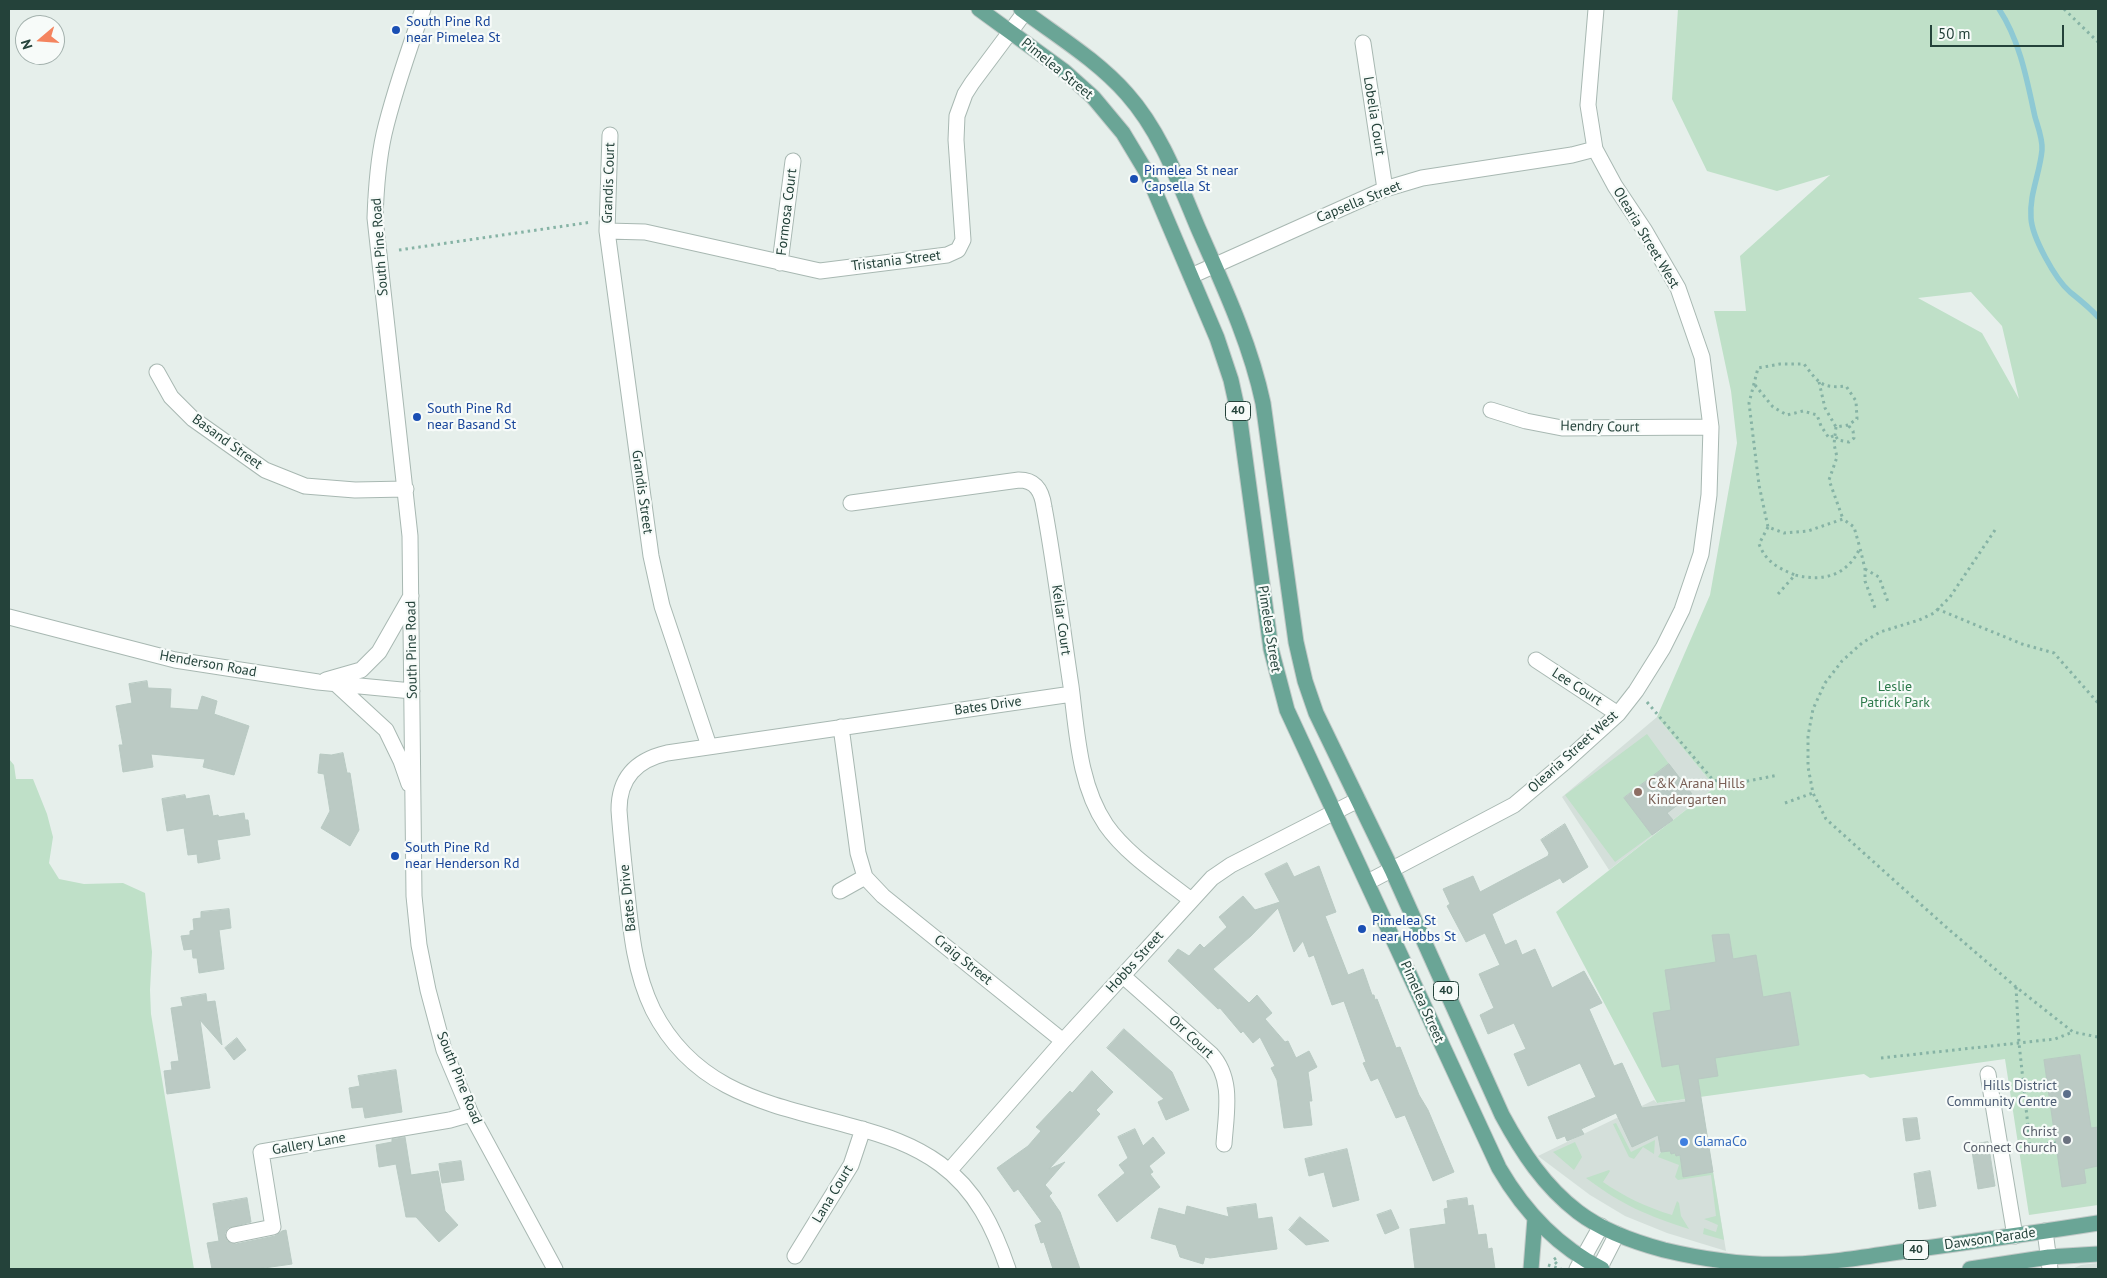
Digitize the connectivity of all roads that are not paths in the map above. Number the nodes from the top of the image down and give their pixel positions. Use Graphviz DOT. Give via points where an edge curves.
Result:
graph roads {
  1 [pos="423,9"];
  2 [pos="979,9"];
  3 [pos="1596,9"];
  4 [pos="1023,10"];
  5 [pos="1010,32"];
  6 [pos="1363,43"];
  7 [pos="610,136"];
  8 [pos="1595,149"];
  9 [pos="793,161"];
  10 [pos="1385,189"];
  11 [pos="607,231"];
  12 [pos="780,263"];
  13 [pos="1214,265"];
  14 [pos="1191,276"];
  15 [pos="157,372"];
  16 [pos="1491,410"];
  17 [pos="1711,427"];
  18 [pos="406,489"];
  19 [pos="851,504"];
  20 [pos="411,596"];
  21 [pos="9,617"];
  22 [pos="1536,660"];
  23 [pos="318,682"];
  24 [pos="336,684"];
  25 [pos="412,690"];
  26 [pos="1072,694"];
  27 [pos="1618,714"];
  28 [pos="841,727"];
  29 [pos="709,746"];
  30 [pos="414,799"];
  31 [pos="1358,800"];
  32 [pos="1336,812"];
  33 [pos="1392,870"];
  34 [pos="866,877"];
  35 [pos="1368,882"];
  36 [pos="840,891"];
  37 [pos="1191,900"];
  38 [pos="1123,976"];
  39 [pos="1063,1041"];
  40 [pos="1988,1074"];
  41 [pos="471,1114"];
  42 [pos="863,1129"];
  43 [pos="1224,1144"];
  44 [pos="949,1170"];
  45 [pos="1535,1218"];
  46 [pos="2098,1224"];
  47 [pos="1601,1226"];
  48 [pos="2046,1231"];
  49 [pos="1617,1234"];
  50 [pos="234,1235"];
  51 [pos="2015,1236"];
  52 [pos="2098,1254"];
  53 [pos="794,1256"];
  54 [pos="2050,1263"];
  55 [pos="1580,1264"];
  56 [pos="1848,1264"];
  57 [pos="555,1269"];
  58 [pos="1008,1269"];
  59 [pos="1531,1269"];
  60 [pos="1600,1269"];
  61 [pos="1970,1269"];
  1 -- 18 [label="street, South Pine Road" via="384,134 376,210"];
  2 -- 5 [label="main road, Pimelea Street / 40"];
  3 -- 8 [label="street, Olearia Street West" via="1588,106"];
  4 -- 5 [label="street, Tristania Street"];
  4 -- 13 [label="main road, Pimelea Street / 40" via="1101,67 1128,95 1159,141"];
  5 -- 12 [label="street, Tristania Street" via="964,94 956,116 963,240 958,250 947,255 820,271"];
  5 -- 14 [label="main road, Pimelea Street / 40" via="1079,84 1124,133 1146,173"];
  6 -- 10 [label="street, Lobelia Court"];
  7 -- 11 [label="street, Grandis Court"];
  8 -- 10 [label="street, Capsella Street" via="1422,178"];
  8 -- 17 [label="street, Olearia Street West" via="1678,288 1702,357"];
  9 -- 12 [label="street, Formosa Court"];
  10 -- 13 [label="street, Capsella Street"];
  11 -- 12 [label="street, Tristania Street" via="645,232"];
  11 -- 29 [label="street, Grandis Street" via="651,556 662,606"];
  13 -- 14 [label="street, Capsella Street"];
  13 -- 31 [label="main road, Pimelea Street / 40" via="1250,355 1263,403 1304,681"];
  14 -- 32 [label="main road, Pimelea Street / 40" via="1221,349 1235,394 1271,649 1280,686 1294,728"];
  15 -- 18 [label="street, Basand Street" via="171,397 192,418 266,470 305,486 354,490"];
  16 -- 17 [label="street, Hendry Court" via="1562,428"];
  17 -- 27 [label="street, Olearia Street West" via="1709,495 1701,554 1682,610 1663,648"];
  18 -- 20 [label="street, South Pine Road"];
  19 -- 26 [label="street, Keilar Court" via="1019,480 1034,484 1044,506"];
  20 -- 23 [label="street" via="379,652 361,670"];
  20 -- 25 [label="street, South Pine Road"];
  21 -- 23 [label="street, Henderson Road" via="175,660"];
  22 -- 27 [label="street, Lee Court"];
  23 -- 24 [label="street, Henderson Road"];
  24 -- 25 [label="street, Henderson Road"];
  24 -- 30 [label="street" via="386,730 402,761"];
  25 -- 30 [label="street, South Pine Road"];
  26 -- 28 [label="street, Bates Drive"];
  26 -- 37 [label="street, Keilar Court" via="1083,767 1101,816 1133,854"];
  27 -- 33 [label="street, Olearia Street West" via="1514,805"];
  28 -- 29 [label="street, Bates Drive"];
  28 -- 34 [label="street, Craig Street" via="858,852"];
  29 -- 42 [label="street, Bates Drive" via="667,753 644,761 629,776 620,797 619,816 632,938 644,987 656,1015 678,1046 718,1081 762,1101"];
  30 -- 41 [label="street, South Pine Road" via="414,896 419,945 444,1050"];
  31 -- 32 [label="street, Hobbs Street"];
  31 -- 33 [label="main road, Pimelea Street / 40"];
  32 -- 35 [label="main road, Pimelea Street / 40"];
  32 -- 37 [label="street, Hobbs Street" via="1224,870"];
  33 -- 35 [label="street, Olearia Street West"];
  33 -- 47 [label="main road, Pimelea Street / 40" via="1513,1137 1551,1188 1578,1213"];
  34 -- 36 [label="street"];
  34 -- 39 [label="street, Craig Street" via="883,896"];
  35 -- 45 [label="main road, Pimelea Street / 40" via="1494,1159 1508,1184"];
  37 -- 38 [label="street, Hobbs Street"];
  38 -- 39 [label="street, Hobbs Street"];
  38 -- 43 [label="street, Orr Court" via="1221,1066 1227,1094"];
  39 -- 44 [label="street, Hobbs Street"];
  40 -- 51 [label="street"];
  41 -- 50 [label="street, Gallery Lane" via="260,1152 273,1228"];
  41 -- 57 [label="street, South Pine Road"];
  42 -- 44 [label="street, Bates Drive" via="914,1148"];
  42 -- 53 [label="street, Lana Court" via="851,1165"];
  44 -- 58 [label="street, Bates Drive" via="987,1217"];
  45 -- 55 [label="main road, Pimelea Street / 40"];
  45 -- 59 [label="main road"];
  46 -- 48 [label="main road, Dawson Parade / 40"];
  47 -- 49 [label="main road, Dawson Parade / 40"];
  47 -- 55 [label="street"];
  48 -- 51 [label="main road, Dawson Parade / 40"];
  48 -- 54 [label="street"];
  49 -- 56 [label="main road, Dawson Parade / 40" via="1670,1251 1732,1262"];
  49 -- 60 [label="street"];
  51 -- 56 [label="main road, Dawson Parade / 40"];
  52 -- 54 [label="main road, Dawson Parade"];
  54 -- 61 [label="main road, Dawson Parade"];
  55 -- 60 [label="main road, 40"];
}
